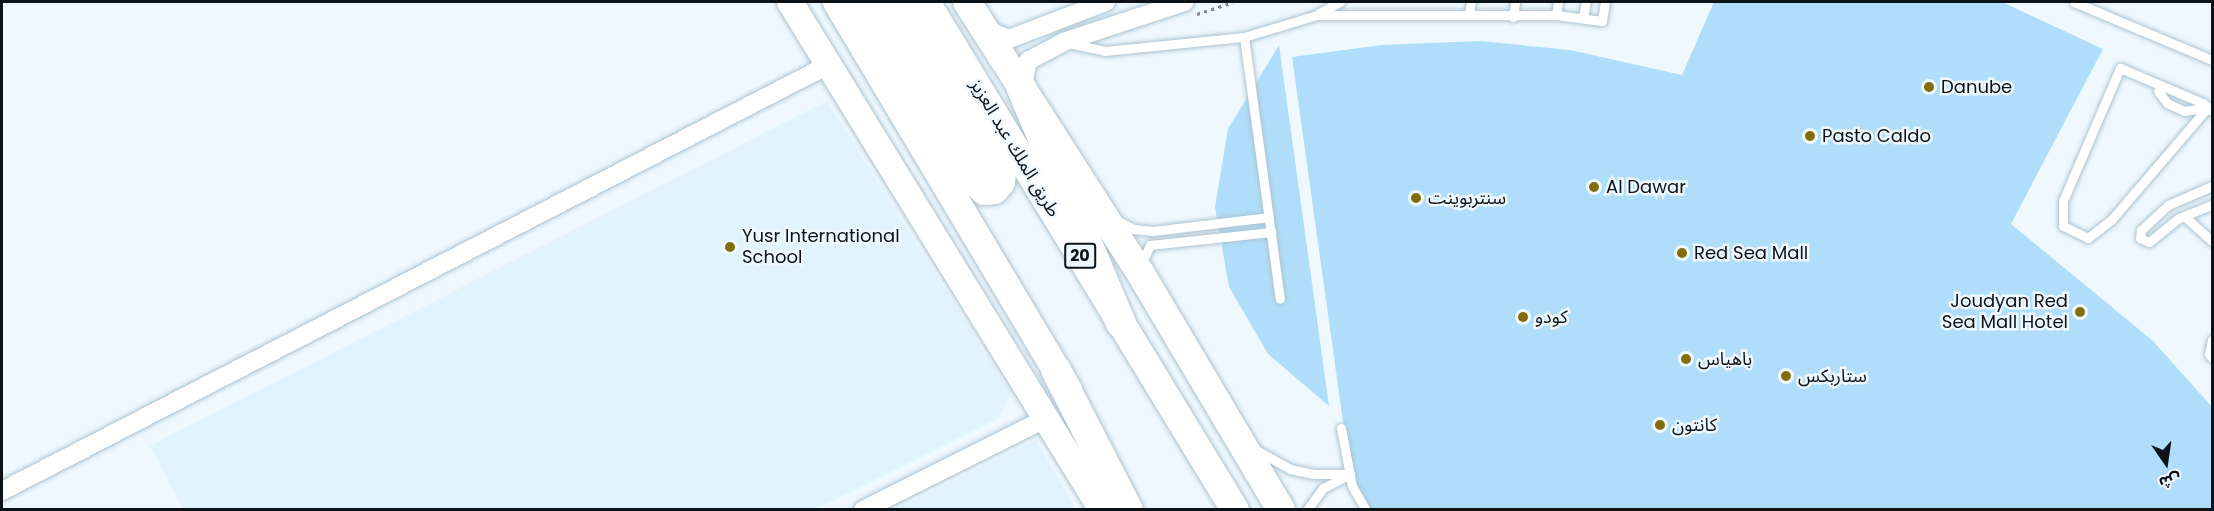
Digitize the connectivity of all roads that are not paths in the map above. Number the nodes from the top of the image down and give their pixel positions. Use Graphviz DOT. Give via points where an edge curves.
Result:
graph roads {
  1 [pos="790,2"];
  2 [pos="837,2"];
  3 [pos="867,2"];
  4 [pos="897,2"];
  5 [pos="926,2"];
  6 [pos="967,2"];
  7 [pos="1106,2"];
  8 [pos="1185,2"];
  9 [pos="1340,2"];
  10 [pos="1471,2"];
  11 [pos="1515,2"];
  12 [pos="1558,2"];
  13 [pos="1586,2"];
  14 [pos="1605,2"];
  15 [pos="2074,2"];
  16 [pos="1469,14"];
  17 [pos="1317,15"];
  18 [pos="1556,15"];
  19 [pos="1514,17"];
  20 [pos="1583,17"];
  21 [pos="983,28"];
  22 [pos="1244,37"];
  23 [pos="1063,42"];
  24 [pos="2212,60"];
  25 [pos="828,65"];
  26 [pos="1022,89"];
  27 [pos="2158,91"];
  28 [pos="2210,109"];
  29 [pos="2212,186"];
  30 [pos="2197,193"];
  31 [pos="2208,207"];
  32 [pos="1100,208"];
  33 [pos="2184,216"];
  34 [pos="1269,217"];
  35 [pos="1271,232"];
  36 [pos="2210,239"];
  37 [pos="1138,269"];
  38 [pos="1280,299"];
  39 [pos="1120,323"];
  40 [pos="2212,339"];
  41 [pos="2212,358"];
  42 [pos="1056,370"];
  43 [pos="1155,375"];
  44 [pos="1045,419"];
  45 [pos="1341,428"];
  46 [pos="1238,437"];
  47 [pos="1350,474"];
  48 [pos="2,491"];
  49 [pos="863,510"];
  50 [pos="1102,510"];
  51 [pos="1128,510"];
  52 [pos="1142,510"];
  53 [pos="1235,510"];
  54 [pos="1258,510"];
  55 [pos="1281,510"];
  56 [pos="1306,510"];
  57 [pos="1366,510"];
  1 -- 25 [label="main road"];
  2 -- 42 [label="main road"];
  3 -- 4 [label="highway" via="976,182 985,189 994,189 1000,183 1001,172"];
  5 -- 39 [label="main road, طريق الملك عبد العزيز / 20"];
  6 -- 21 [label="main road"];
  7 -- 21 [label="street" via="1009,39"];
  8 -- 23 [label="street"];
  9 -- 17 [label="lane"];
  10 -- 16 [label="lane"];
  11 -- 19 [label="lane"];
  12 -- 18 [label="lane"];
  13 -- 20 [label="lane"];
  14 -- 20 [label="lane" via="1602,21"];
  15 -- 24 [label="lane"];
  16 -- 17 [label="lane"];
  16 -- 19 [label="lane"];
  17 -- 22 [label="lane"];
  18 -- 19 [label="lane"];
  18 -- 20 [label="lane"];
  21 -- 26 [label="main road"];
  22 -- 23 [label="lane" via="1105,51"];
  22 -- 34 [label="lane"];
  23 -- 26 [label="street" via="1028,61"];
  25 -- 44 [label="main road"];
  25 -- 48 [label="street"];
  26 -- 32 [label="main road"];
  26 -- 39 [label="highway"];
  27 -- 28 [label="lane" via="2167,103 2184,111"];
  28 -- 28 [label="lane" via="2111,220 2088,238 2063,226 2063,201 2120,68"];
  29 -- 30 [label="lane"];
  30 -- 31 [label="lane"];
  30 -- 33 [label="lane" via="2168,205 2141,230 2140,238 2149,242"];
  31 -- 33 [label="lane"];
  32 -- 34 [label="lane" via="1134,229 1153,231"];
  32 -- 37 [label="main road"];
  33 -- 36 [label="lane"];
  34 -- 35 [label="lane"];
  35 -- 37 [label="lane" via="1150,245"];
  35 -- 38 [label="lane"];
  37 -- 46 [label="main road"];
  39 -- 43 [label="main road, طريق الملك عبد العزيز / 20"];
  40 -- 41 [label="lane"];
  42 -- 51 [label="highway"];
  42 -- 52 [label="main road"];
  43 -- 53 [label="main road, طريق الملك عبد العزيز / 20"];
  43 -- 54 [label="main road"];
  44 -- 49 [label="street"];
  44 -- 50 [label="main road"];
  45 -- 47 [label="lane"];
  46 -- 47 [label="lane" via="1290,469 1313,474"];
  46 -- 55 [label="main road"];
  47 -- 56 [label="lane" via="1323,488"];
  47 -- 57 [label="lane" via="1352,486"];
}
